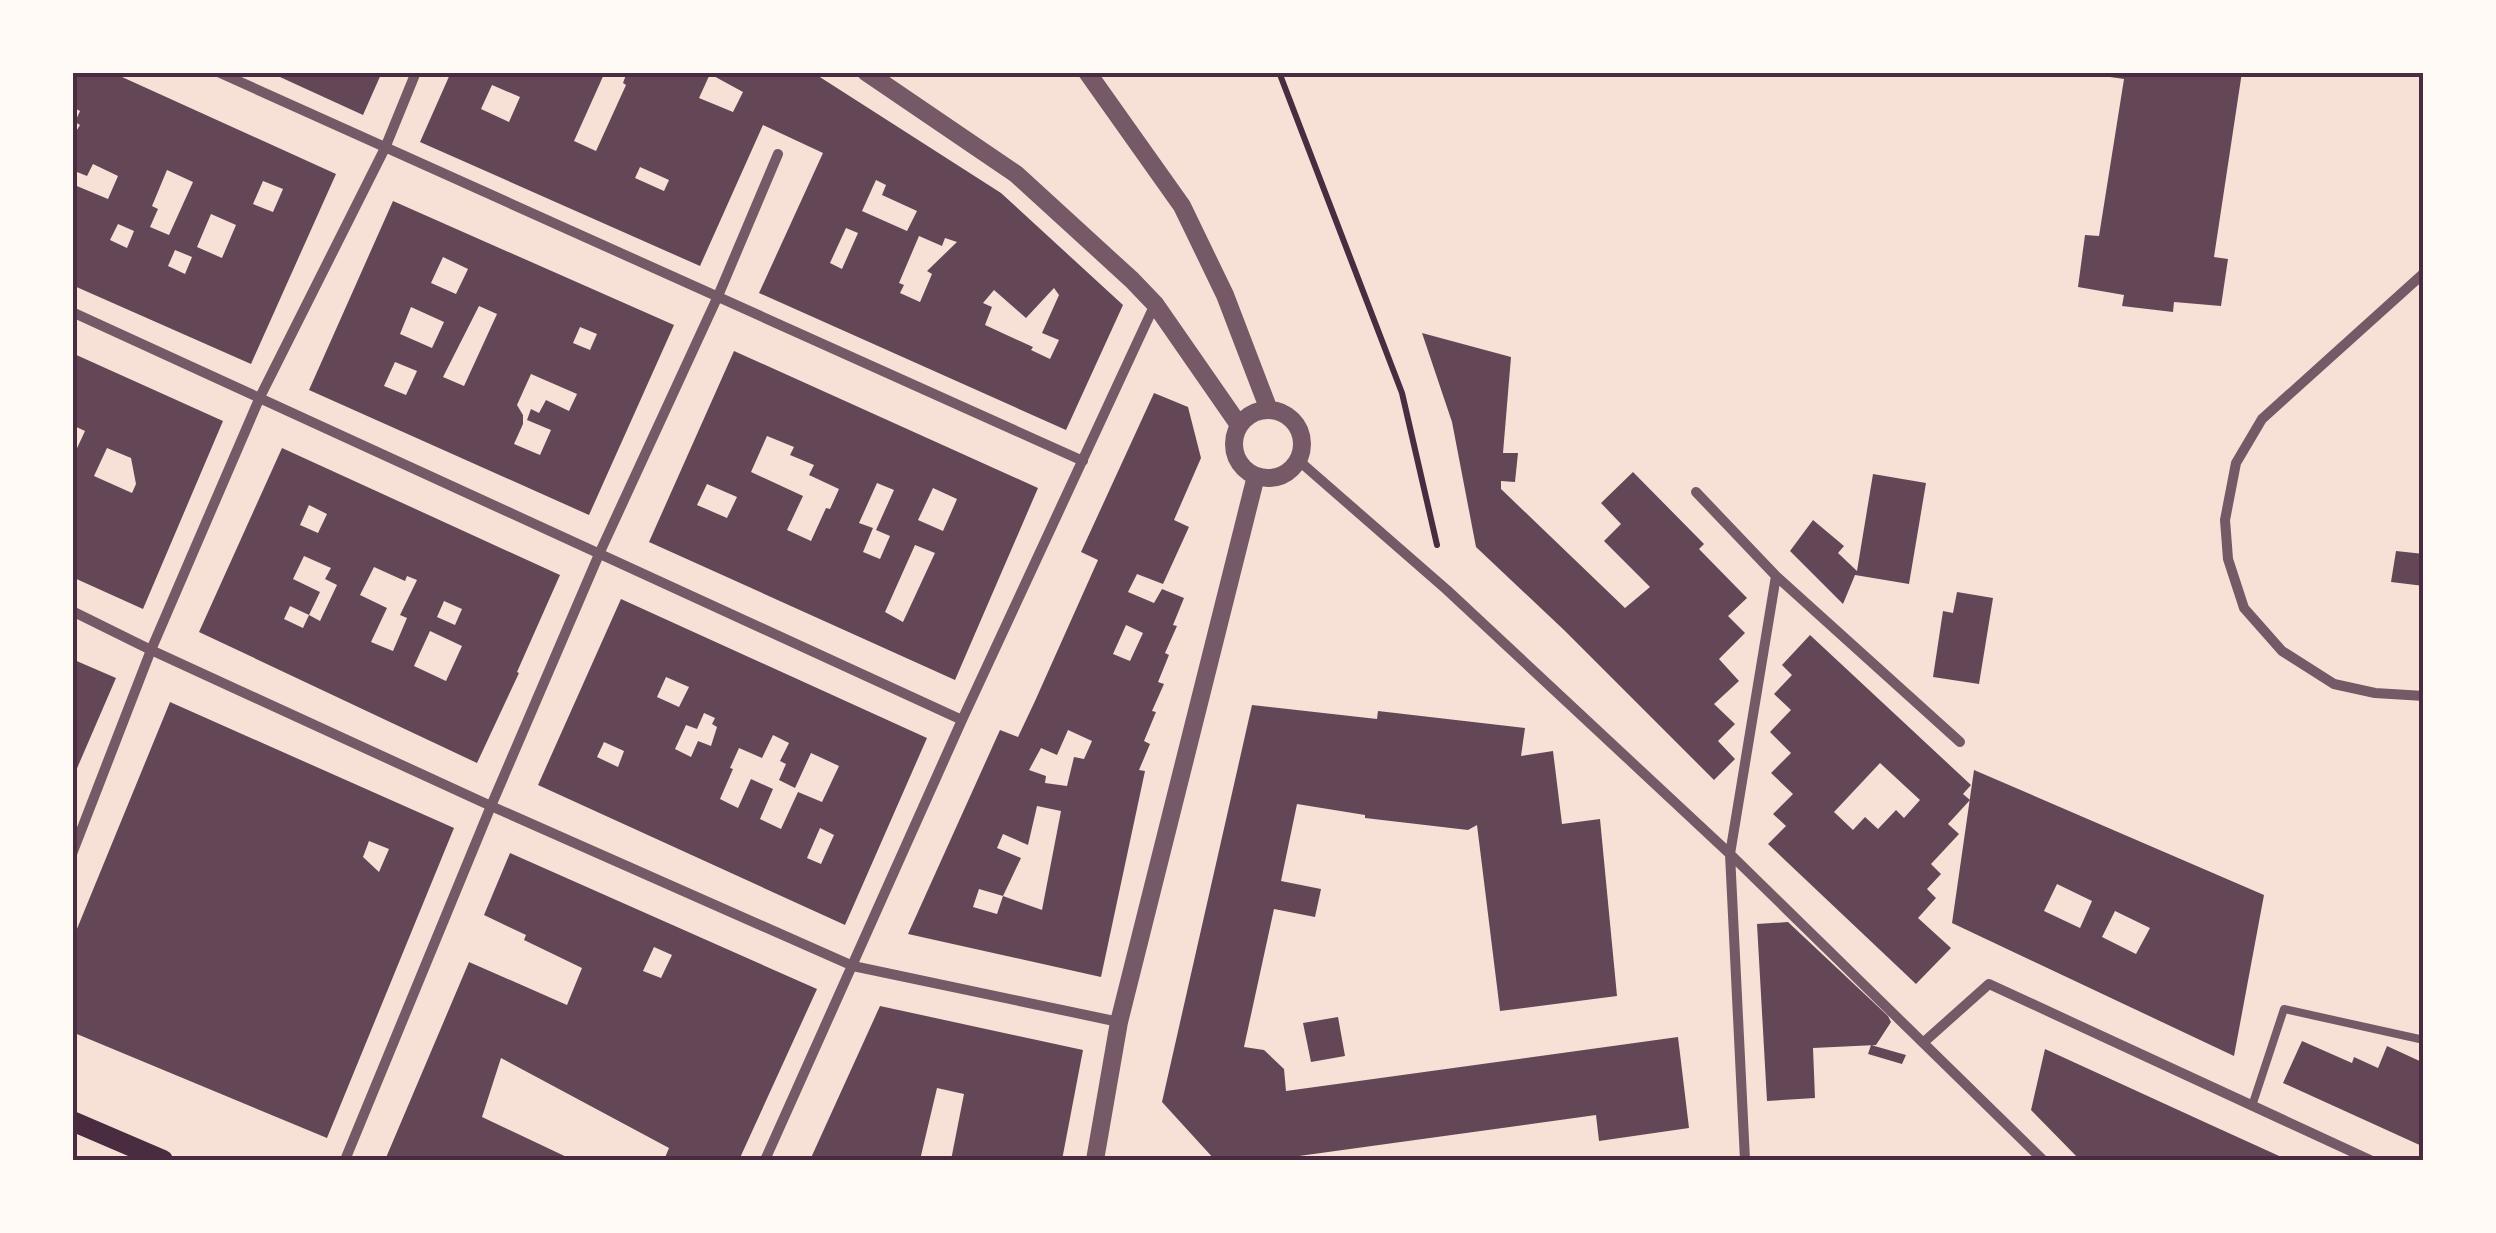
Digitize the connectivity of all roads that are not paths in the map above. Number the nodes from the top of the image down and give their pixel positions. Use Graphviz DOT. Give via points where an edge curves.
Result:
graph roads {
  1 [pos="218,72"];
  2 [pos="416,72"];
  3 [pos="866,72"];
  4 [pos="1087,72"];
  5 [pos="385,148"];
  6 [pos="778,154"];
  7 [pos="2424,273"];
  8 [pos="718,296"];
  9 [pos="1154,304"];
  10 [pos="72,312"];
  11 [pos="260,397"];
  12 [pos="1268,410"];
  13 [pos="1240,426"];
  14 [pos="1298,460"];
  15 [pos="1083,461"];
  16 [pos="1256,476"];
  17 [pos="1696,492"];
  18 [pos="600,552"];
  19 [pos="1776,576"];
  20 [pos="72,610"];
  21 [pos="151,650"];
  22 [pos="2424,696"];
  23 [pos="962,720"];
  24 [pos="1960,742"];
  25 [pos="491,806"];
  26 [pos="72,854"];
  27 [pos="1730,854"];
  28 [pos="853,966"];
  29 [pos="1119,1022"];
  30 [pos="2424,1040"];
  31 [pos="1924,1042"];
  32 [pos="2252,1106"];
  33 [pos="72,1122"];
  34 [pos="163,1160"];
  35 [pos="346,1160"];
  36 [pos="764,1160"];
  37 [pos="1095,1160"];
  38 [pos="1745,1160"];
  39 [pos="2043,1160"];
  40 [pos="2370,1160"];
  1 -- 5 [label="street"];
  2 -- 5 [label="street"];
  3 -- 9 [label="street" via="1016,174"];
  4 -- 12 [label="street" via="1182,206 1225,295"];
  5 -- 8 [label="street"];
  5 -- 11 [label="street"];
  6 -- 8 [label="street"];
  7 -- 22 [label="street" via="2262,419 2236,463 2225,520 2228,559 2244,608 2282,651 2334,684"];
  8 -- 15 [label="street"];
  8 -- 18 [label="street"];
  9 -- 13 [label="street"];
  9 -- 15 [label="street"];
  10 -- 11 [label="street"];
  11 -- 18 [label="street"];
  11 -- 21 [label="street"];
  12 -- 13 [label="street"];
  12 -- 14 [label="street" via="1298,428"];
  13 -- 16 [label="street" via="1234,452"];
  14 -- 16 [label="street" via="1282,475"];
  14 -- 27 [label="street"];
  15 -- 23 [label="street"];
  16 -- 29 [label="street"];
  17 -- 19 [label="street"];
  18 -- 23 [label="street"];
  18 -- 25 [label="street"];
  19 -- 24 [label="street"];
  19 -- 27 [label="street"];
  20 -- 21 [label="street"];
  21 -- 25 [label="street"];
  21 -- 26 [label="street"];
  23 -- 28 [label="street"];
  25 -- 28 [label="street"];
  25 -- 35 [label="street"];
  27 -- 31 [label="street"];
  27 -- 38 [label="street"];
  28 -- 29 [label="street"];
  28 -- 36 [label="street"];
  29 -- 37 [label="street"];
  30 -- 32 [label="lane" via="2284,1009"];
  31 -- 32 [label="street" via="1989,984"];
  31 -- 39 [label="street"];
  32 -- 40 [label="street"];
  33 -- 34 [label="main road"];
}
